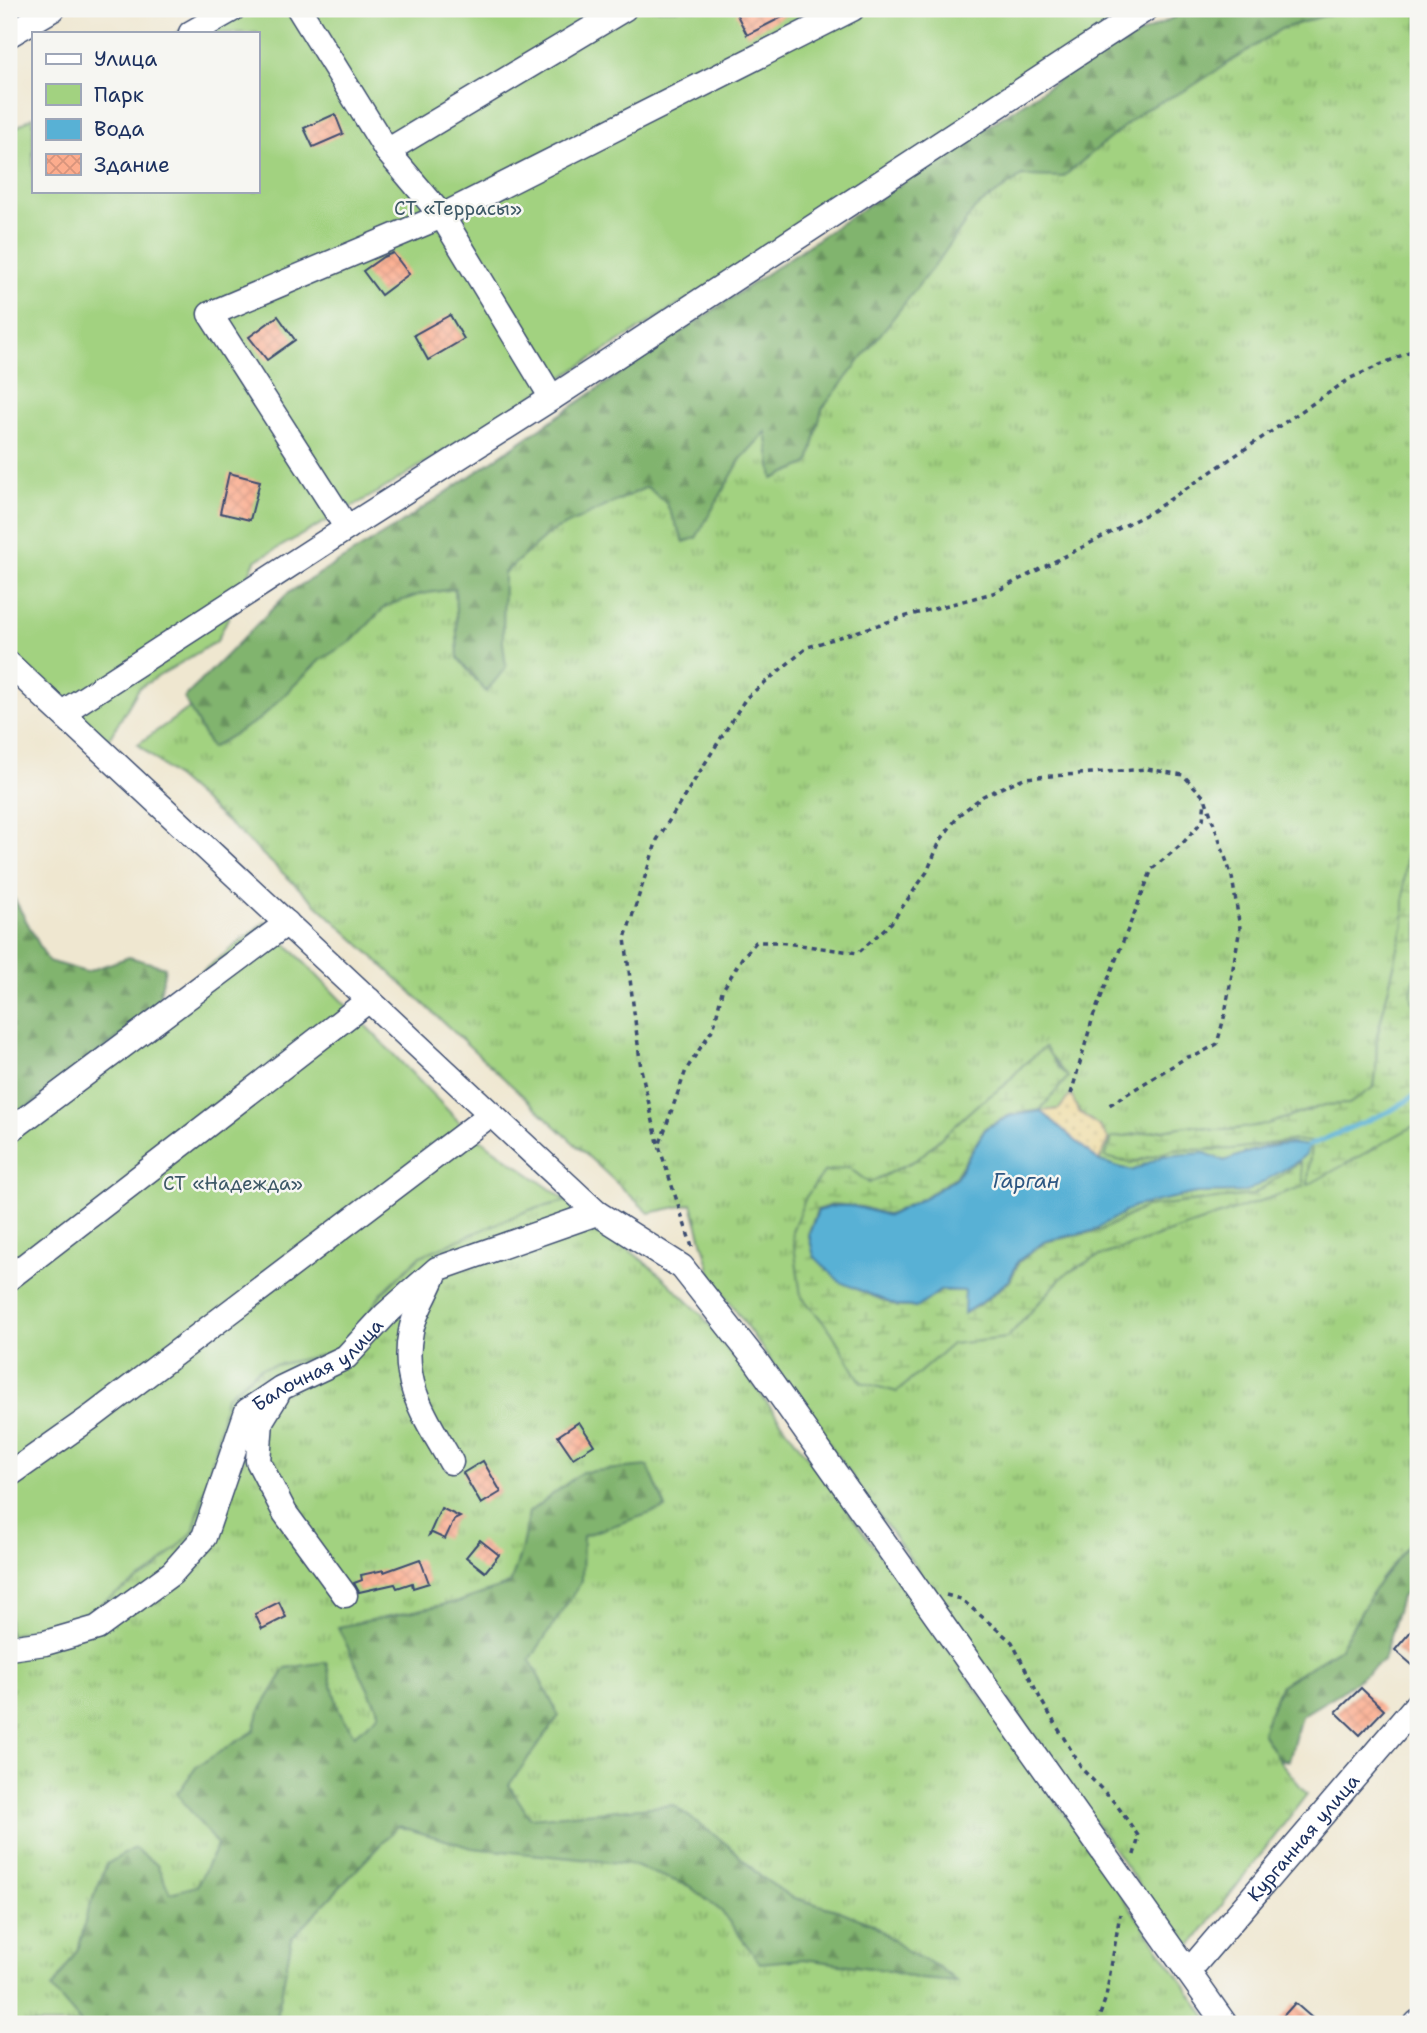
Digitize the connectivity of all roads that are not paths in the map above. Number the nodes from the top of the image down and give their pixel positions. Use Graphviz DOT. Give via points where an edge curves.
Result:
graph roads {
  1 [pos="53,9"];
  2 [pos="233,9"];
  3 [pos="299,9"];
  4 [pos="624,9"];
  5 [pos="852,9"];
  6 [pos="1146,9"];
  7 [pos="193,32"];
  8 [pos="9,35"];
  9 [pos="387,151"];
  10 [pos="442,216"];
  11 [pos="552,398"];
  12 [pos="347,528"];
  13 [pos="9,664"];
  14 [pos="62,713"];
  15 [pos="286,923"];
  16 [pos="369,1000"];
  17 [pos="491,1114"];
  18 [pos="9,1131"];
  19 [pos="597,1213"];
  20 [pos="437,1269"];
  21 [pos="9,1278"];
  22 [pos="281,1388"];
  23 [pos="451,1462"];
  24 [pos="9,1475"];
  25 [pos="345,1595"];
  26 [pos="9,1648"];
  27 [pos="1418,1703"];
  28 [pos="1188,1972"];
  29 [pos="1225,2024"];
  1 -- 8 [label="street"];
  2 -- 7 [label="street"];
  3 -- 9 [label="street"];
  4 -- 9 [label="street"];
  5 -- 10 [label="street"];
  6 -- 11 [label="street"];
  9 -- 10 [label="street"];
  10 -- 11 [label="street"];
  10 -- 12 [label="street" via="210,314"];
  11 -- 12 [label="street"];
  12 -- 14 [label="street"];
  13 -- 14 [label="street"];
  14 -- 15 [label="street"];
  15 -- 16 [label="street"];
  15 -- 18 [label="street"];
  16 -- 17 [label="street"];
  16 -- 21 [label="street"];
  17 -- 19 [label="street"];
  17 -- 24 [label="street"];
  19 -- 20 [label="street, Балочная улица"];
  19 -- 28 [label="street" via="682,1267 757,1360"];
  20 -- 22 [label="street, Балочная улица" via="346,1357"];
  20 -- 23 [label="street" via="411,1329 407,1363 415,1397"];
  22 -- 25 [label="street" via="261,1421 258,1461 285,1513"];
  22 -- 26 [label="street, Балочная улица" via="247,1411 204,1537 172,1573 97,1628"];
  27 -- 28 [label="street, Курганная улица"];
  28 -- 29 [label="street"];
}
